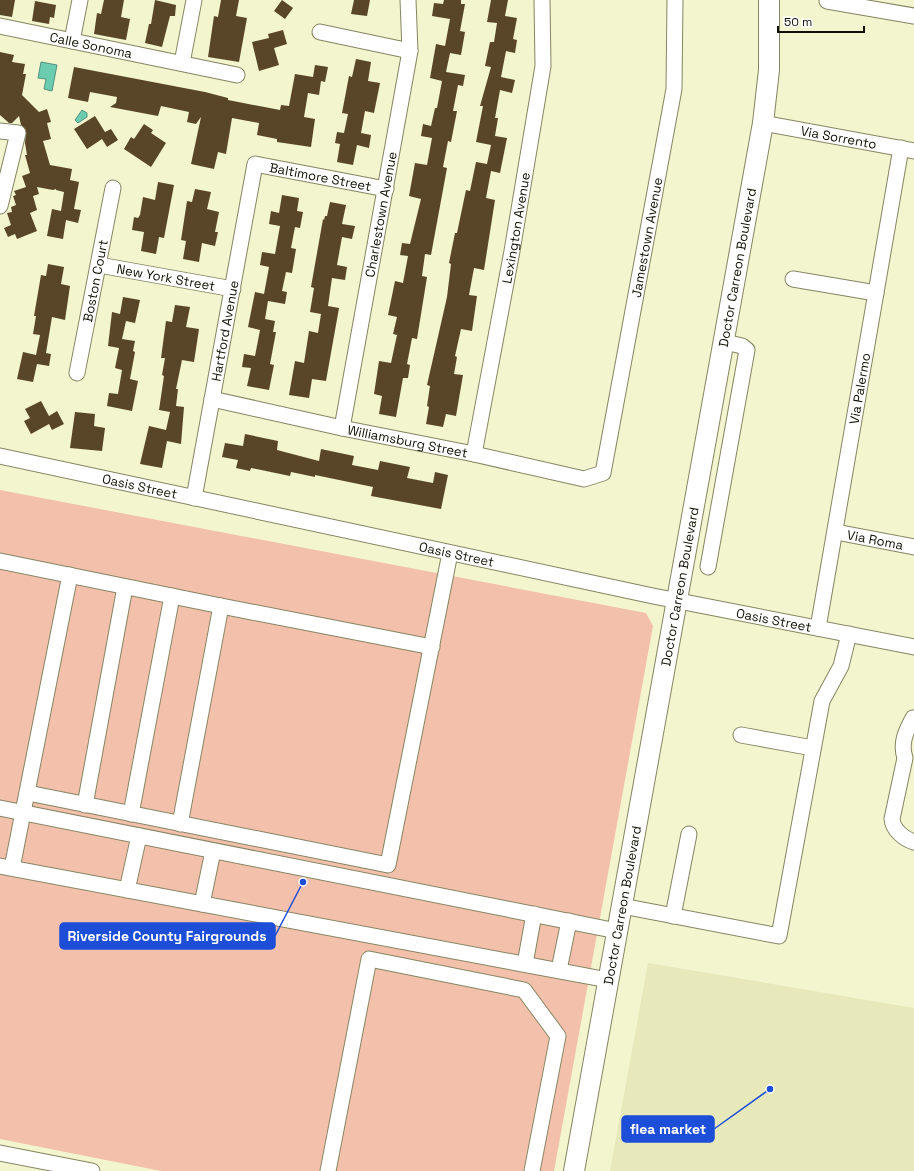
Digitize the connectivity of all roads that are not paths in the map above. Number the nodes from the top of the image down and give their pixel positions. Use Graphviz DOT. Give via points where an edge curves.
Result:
graph roads {
  1 [pos="80,0"];
  2 [pos="194,0"];
  3 [pos="408,0"];
  4 [pos="542,0"];
  5 [pos="675,0"];
  6 [pos="769,0"];
  7 [pos="827,1"];
  8 [pos="914,16"];
  9 [pos="0,26"];
  10 [pos="320,32"];
  11 [pos="72,41"];
  12 [pos="410,51"];
  13 [pos="182,63"];
  14 [pos="238,75"];
  15 [pos="763,123"];
  16 [pos="0,131"];
  17 [pos="908,150"];
  18 [pos="255,164"];
  19 [pos="113,188"];
  20 [pos="386,189"];
  21 [pos="0,207"];
  22 [pos="99,266"];
  23 [pos="793,279"];
  24 [pos="233,289"];
  25 [pos="876,293"];
  26 [pos="725,342"];
  27 [pos="77,373"];
  28 [pos="212,399"];
  29 [pos="342,428"];
  30 [pos="474,454"];
  31 [pos="0,456"];
  32 [pos="603,473"];
  33 [pos="194,498"];
  34 [pos="836,532"];
  35 [pos="914,548"];
  36 [pos="450,553"];
  37 [pos="0,561"];
  38 [pos="708,567"];
  39 [pos="70,575"];
  40 [pos="125,587"];
  41 [pos="172,596"];
  42 [pos="677,601"];
  43 [pos="221,606"];
  44 [pos="818,628"];
  45 [pos="848,634"];
  46 [pos="432,647"];
  47 [pos="914,647"];
  48 [pos="914,718"];
  49 [pos="741,735"];
  50 [pos="813,748"];
  51 [pos="910,753"];
  52 [pos="28,793"];
  53 [pos="85,805"];
  54 [pos="0,808"];
  55 [pos="24,813"];
  56 [pos="131,814"];
  57 [pos="180,824"];
  58 [pos="689,834"];
  59 [pos="139,836"];
  60 [pos="914,842"];
  61 [pos="213,851"];
  62 [pos="6,867"];
  63 [pos="127,890"];
  64 [pos="202,904"];
  65 [pos="622,906"];
  66 [pos="534,914"];
  67 [pos="673,916"];
  68 [pos="569,921"];
  69 [pos="617,931"];
  70 [pos="525,964"];
  71 [pos="559,970"];
  72 [pos="608,980"];
  73 [pos="0,1152"];
  74 [pos="66,1168"];
  75 [pos="92,1171"];
  76 [pos="328,1171"];
  77 [pos="532,1171"];
  78 [pos="574,1171"];
  1 -- 11 [label="street"];
  2 -- 13 [label="street"];
  3 -- 12 [label="street, Charlestown Avenue"];
  4 -- 30 [label="street, Lexington Avenue" via="543,66"];
  5 -- 32 [label="street, Jamestown Avenue" via="674,89"];
  6 -- 15 [label="main road, Doctor Carreon Boulevard" via="769,70"];
  7 -- 8 [label="street"];
  9 -- 11 [label="street, Calle Sonoma"];
  10 -- 12 [label="street"];
  11 -- 13 [label="street, Calle Sonoma"];
  12 -- 20 [label="street, Charlestown Avenue"];
  13 -- 14 [label="street, Calle Sonoma"];
  15 -- 17 [label="street, Via Sorrento"];
  15 -- 26 [label="main road, Doctor Carreon Boulevard"];
  16 -- 21 [label="street" via="18,133"];
  17 -- 25 [label="street, Via Palermo"];
  18 -- 20 [label="street, Baltimore Street"];
  18 -- 24 [label="street, Hartford Avenue"];
  19 -- 22 [label="street, Boston Court"];
  20 -- 29 [label="street, Charlestown Avenue"];
  22 -- 24 [label="street, New York Street"];
  22 -- 27 [label="street, Boston Court"];
  23 -- 25 [label="street"];
  24 -- 28 [label="street, Hartford Avenue"];
  25 -- 34 [label="street, Via Palermo"];
  26 -- 38 [label="street" via="742,346 747,350"];
  26 -- 42 [label="main road, Doctor Carreon Boulevard"];
  28 -- 29 [label="street, Williamsburg Street"];
  28 -- 33 [label="street, Hartford Avenue"];
  29 -- 30 [label="street, Williamsburg Street"];
  30 -- 32 [label="street, Williamsburg Street" via="584,479"];
  31 -- 33 [label="street, Oasis Street"];
  33 -- 36 [label="street, Oasis Street"];
  34 -- 35 [label="street, Via Roma"];
  34 -- 44 [label="street, Via Palermo"];
  36 -- 42 [label="street, Oasis Street"];
  36 -- 46 [label="street"];
  37 -- 39 [label="street"];
  39 -- 40 [label="street"];
  39 -- 52 [label="street"];
  40 -- 41 [label="street"];
  40 -- 53 [label="street"];
  41 -- 43 [label="street"];
  41 -- 56 [label="street"];
  42 -- 44 [label="street, Oasis Street"];
  42 -- 65 [label="main road, Doctor Carreon Boulevard"];
  43 -- 46 [label="street"];
  43 -- 57 [label="street"];
  44 -- 45 [label="street, Oasis Street"];
  45 -- 47 [label="street, Oasis Street"];
  45 -- 50 [label="street" via="841,666 822,701"];
  46 -- 57 [label="street" via="388,865"];
  48 -- 51 [label="street" via="906,731 902,749"];
  49 -- 50 [label="street"];
  50 -- 67 [label="street" via="778,936"];
  51 -- 60 [label="street" via="892,819 898,832"];
  52 -- 53 [label="street"];
  52 -- 55 [label="street"];
  53 -- 56 [label="street"];
  54 -- 55 [label="street"];
  55 -- 59 [label="street"];
  55 -- 62 [label="street"];
  56 -- 57 [label="street"];
  58 -- 67 [label="street"];
  59 -- 61 [label="street"];
  59 -- 63 [label="street"];
  61 -- 64 [label="street"];
  61 -- 66 [label="street"];
  62 -- 63 [label="street"];
  63 -- 64 [label="street"];
  64 -- 70 [label="street"];
  65 -- 67 [label="street"];
  65 -- 69 [label="main road, Doctor Carreon Boulevard"];
  66 -- 68 [label="street"];
  66 -- 70 [label="street"];
  68 -- 69 [label="street"];
  68 -- 71 [label="street"];
  69 -- 72 [label="main road, Doctor Carreon Boulevard"];
  70 -- 71 [label="street"];
  71 -- 72 [label="street"];
  72 -- 78 [label="main road, Doctor Carreon Boulevard"];
  73 -- 74 [label="street"];
  74 -- 75 [label="street"];
  76 -- 77 [label="street" via="369,959 524,990 558,1036"];
}
